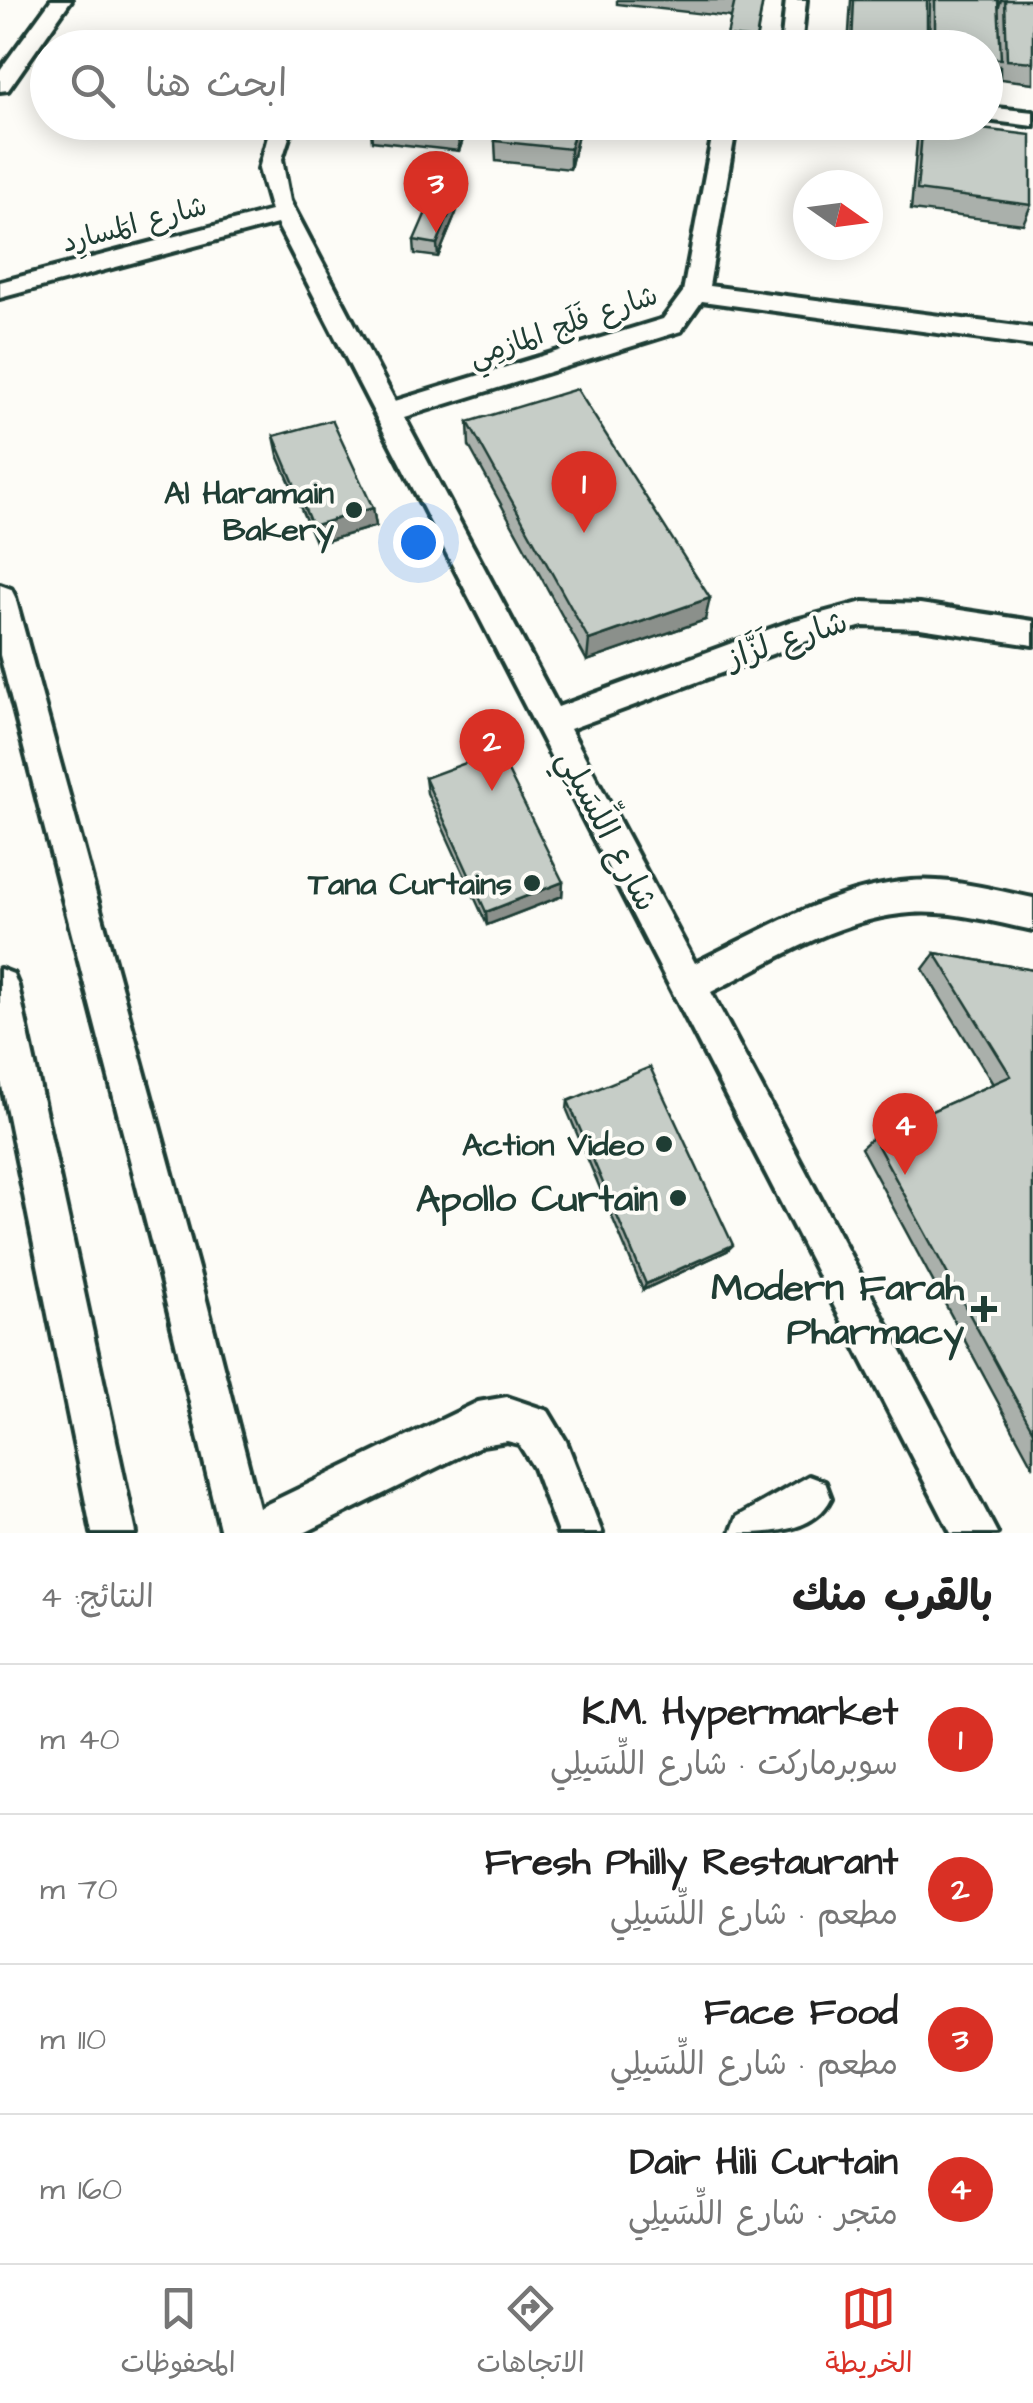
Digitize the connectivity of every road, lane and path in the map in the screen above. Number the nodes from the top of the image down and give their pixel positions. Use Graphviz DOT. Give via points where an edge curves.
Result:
graph roads {
  1 [pos="61,0"];
  2 [pos="796,0"];
  3 [pos="39,30"];
  4 [pos="793,30"];
  5 [pos="30,42"];
  6 [pos="23,51"];
  7 [pos="30,52"];
  8 [pos="0,85"];
  9 [pos="1003,116"];
  10 [pos="1033,119"];
  11 [pos="274,140"];
  12 [pos="723,140"];
  13 [pos="284,215"];
  14 [pos="0,290"];
  15 [pos="695,292"];
  16 [pos="1033,336"];
  17 [pos="387,413"];
  18 [pos="0,597"];
  19 [pos="1033,634"];
  20 [pos="551,722"];
  21 [pos="1033,914"];
  22 [pos="690,984"];
  23 [pos="0,986"];
  24 [pos="809,1498"];
  25 [pos="114,1533"];
  26 [pos="243,1533"];
  27 [pos="256,1533"];
  28 [pos="580,1533"];
  29 [pos="752,1533"];
  30 [pos="976,1533"];
  1 -- 3 [label="street"];
  2 -- 4 [label="street"];
  5 -- 6 [label="street"];
  6 -- 7 [label="street"];
  6 -- 8 [label="street"];
  9 -- 10 [label="street"];
  11 -- 13 [label="street, شارع اللِّسَيلِي" via="268,172"];
  12 -- 15 [label="street, شارع فَلَج المازمِي"];
  13 -- 14 [label="street, شارع المَسارِد"];
  13 -- 17 [label="street, شارع اللِّسَيلِي"];
  15 -- 16 [label="street"];
  15 -- 17 [label="street, شارع فَلَج المازمِي" via="683,314 658,331"];
  17 -- 20 [label="street, شارع اللِّسَيلِي"];
  18 -- 26 [label="street"];
  19 -- 20 [label="street, شارع لَزَّاز" via="863,614"];
  20 -- 22 [label="street, شارع اللِّسَيلِي"];
  21 -- 22 [label="street" via="914,897 879,902"];
  22 -- 30 [label="street, شارع اللِّسَيلِي"];
  23 -- 25 [label="street"];
  24 -- 29 [label="street"];
  27 -- 28 [label="street" via="478,1424 507,1419 533,1426"];
}
